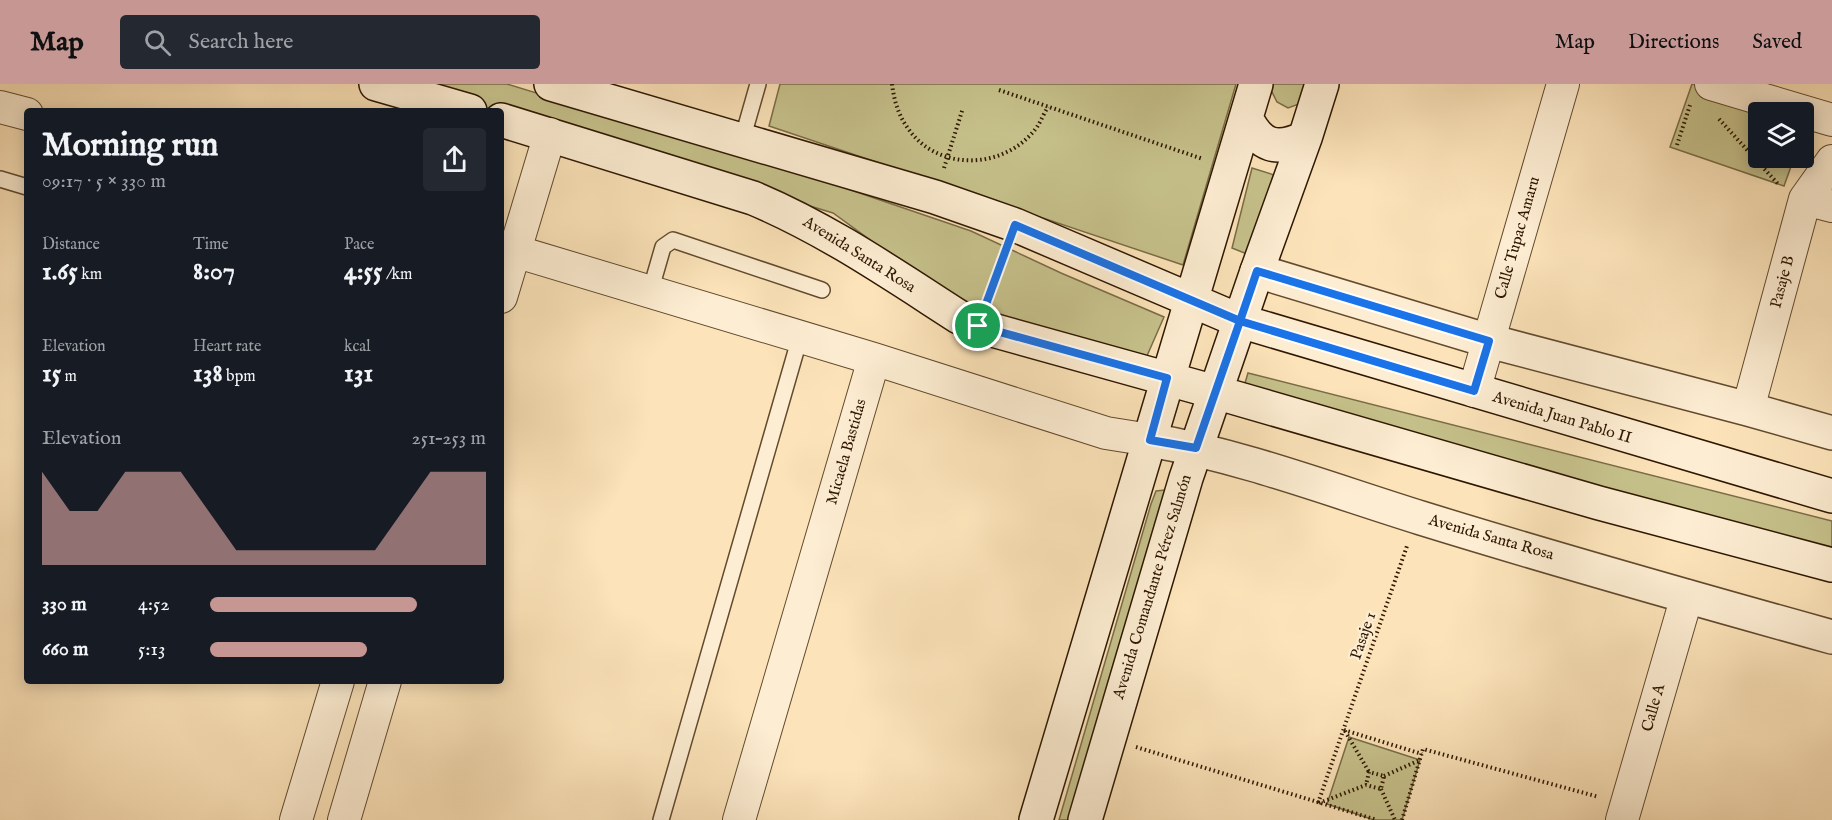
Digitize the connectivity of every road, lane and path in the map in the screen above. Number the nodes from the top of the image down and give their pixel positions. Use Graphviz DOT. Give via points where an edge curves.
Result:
graph roads {
  1 [pos="376,84"];
  2 [pos="551,84"];
  3 [pos="758,84"];
  4 [pos="892,84"];
  5 [pos="1256,84"];
  6 [pos="1322,84"];
  7 [pos="1563,84"];
  8 [pos="999,90"];
  9 [pos="1701,92"];
  10 [pos="0,107"];
  11 [pos="1048,107"];
  12 [pos="460,108"];
  13 [pos="963,108"];
  14 [pos="24,113"];
  15 [pos="1246,118"];
  16 [pos="1832,120"];
  17 [pos="504,127"];
  18 [pos="550,134"];
  19 [pos="1733,135"];
  20 [pos="1305,138"];
  21 [pos="741,140"];
  22 [pos="1677,145"];
  23 [pos="948,158"];
  24 [pos="1832,161"];
  25 [pos="1232,169"];
  26 [pos="0,179"];
  27 [pos="24,186"];
  28 [pos="935,197"];
  29 [pos="1807,198"];
  30 [pos="1015,225"];
  31 [pos="508,249"];
  32 [pos="1257,271"];
  33 [pos="504,276"];
  34 [pos="822,290"];
  35 [pos="650,292"];
  36 [pos="1191,300"];
  37 [pos="1240,321"];
  38 [pos="978,326"];
  39 [pos="800,338"];
  40 [pos="1489,341"];
  41 [pos="874,359"];
  42 [pos="1167,378"];
  43 [pos="1474,391"];
  44 [pos="1215,392"];
  45 [pos="1748,409"];
  46 [pos="1832,433"];
  47 [pos="1150,440"];
  48 [pos="1196,448"];
  49 [pos="1832,496"];
  50 [pos="1406,549"];
  51 [pos="1832,566"];
  52 [pos="1687,596"];
  53 [pos="1832,637"];
  54 [pos="337,684"];
  55 [pos="384,684"];
  56 [pos="1344,730"];
  57 [pos="1151,753"];
  58 [pos="1421,757"];
  59 [pos="1369,772"];
  60 [pos="1384,776"];
  61 [pos="1366,785"];
  62 [pos="1381,789"];
  63 [pos="1318,803"];
  64 [pos="1612,809"];
  65 [pos="296,820"];
  66 [pos="344,820"];
  67 [pos="661,820"];
  68 [pos="739,820"];
  69 [pos="1036,820"];
  70 [pos="1085,820"];
  71 [pos="1377,820"];
  72 [pos="1395,820"];
  73 [pos="1402,820"];
  1 -- 12 [label="main road"];
  2 -- 21 [label="main road"];
  3 -- 21 [label="lane"];
  4 -- 23 [label="path" via="895,106 907,129 925,146"];
  5 -- 15 [label="main road"];
  6 -- 20 [label="main road, Avenida Comandante Pérez Salmón"];
  7 -- 40 [label="street, Calle Tupac Amaru"];
  8 -- 11 [label="path"];
  9 -- 16 [label="street"];
  9 -- 22 [label="path"];
  10 -- 14 [label="street"];
  11 -- 23 [label="path" via="1037,127 1020,145 997,157 972,161"];
  11 -- 25 [label="path"];
  13 -- 23 [label="path"];
  15 -- 20 [label="main road" via="1255,134 1270,144 1288,146"];
  15 -- 25 [label="main road"];
  17 -- 18 [label="main road, Avenida Santa Rosa"];
  18 -- 31 [label="street"];
  18 -- 38 [label="main road, Avenida Santa Rosa" via="753,198 791,214"];
  19 -- 29 [label="path"];
  20 -- 32 [label="main road, Avenida Comandante Pérez Salmón"];
  21 -- 28 [label="main road"];
  23 -- 28 [label="path"];
  24 -- 29 [label="street, Pasaje B"];
  25 -- 36 [label="main road"];
  26 -- 27 [label="lane"];
  28 -- 30 [label="main road"];
  29 -- 45 [label="street, Pasaje B"];
  30 -- 36 [label="main road"];
  30 -- 38 [label="path"];
  31 -- 33 [label="street"];
  31 -- 35 [label="street"];
  32 -- 37 [label="main road, Avenida Comandante Pérez Salmón"];
  32 -- 40 [label="main road"];
  34 -- 35 [label="lane" via="673,240 663,247"];
  35 -- 39 [label="street"];
  36 -- 37 [label="main road, Avenida Juan Pablo II"];
  36 -- 42 [label="main road"];
  37 -- 43 [label="main road, Avenida Juan Pablo II"];
  37 -- 44 [label="main road, Avenida Comandante Pérez Salmón"];
  38 -- 42 [label="main road, Avenida Santa Rosa"];
  39 -- 41 [label="street"];
  39 -- 67 [label="lane"];
  40 -- 43 [label="street, Calle Tupac Amaru"];
  40 -- 45 [label="main road"];
  41 -- 47 [label="street" via="1106,433"];
  41 -- 68 [label="street, Micaela Bastidas"];
  42 -- 44 [label="main road, Avenida Santa Rosa"];
  42 -- 47 [label="main road"];
  43 -- 49 [label="main road, Avenida Juan Pablo II"];
  44 -- 48 [label="main road, Avenida Comandante Pérez Salmón"];
  44 -- 51 [label="main road"];
  45 -- 46 [label="main road"];
  47 -- 48 [label="main road, Avenida Santa Rosa"];
  47 -- 69 [label="main road"];
  48 -- 52 [label="main road, Avenida Santa Rosa"];
  48 -- 70 [label="main road, Avenida Comandante Pérez Salmón"];
  50 -- 56 [label="path, Pasaje 1"];
  52 -- 53 [label="main road, Avenida Santa Rosa"];
  52 -- 64 [label="street, Calle A"];
  54 -- 65 [label="street"];
  55 -- 66 [label="street"];
  56 -- 58 [label="path"];
  56 -- 59 [label="path"];
  56 -- 63 [label="path, Pasaje 1"];
  57 -- 63 [label="path"];
  58 -- 60 [label="path"];
  58 -- 64 [label="path" via="1423,749"];
  58 -- 73 [label="path"];
  59 -- 60 [label="path"];
  59 -- 61 [label="path"];
  60 -- 62 [label="path"];
  61 -- 62 [label="path"];
  61 -- 63 [label="path"];
  62 -- 72 [label="path"];
  63 -- 71 [label="path"];
}
